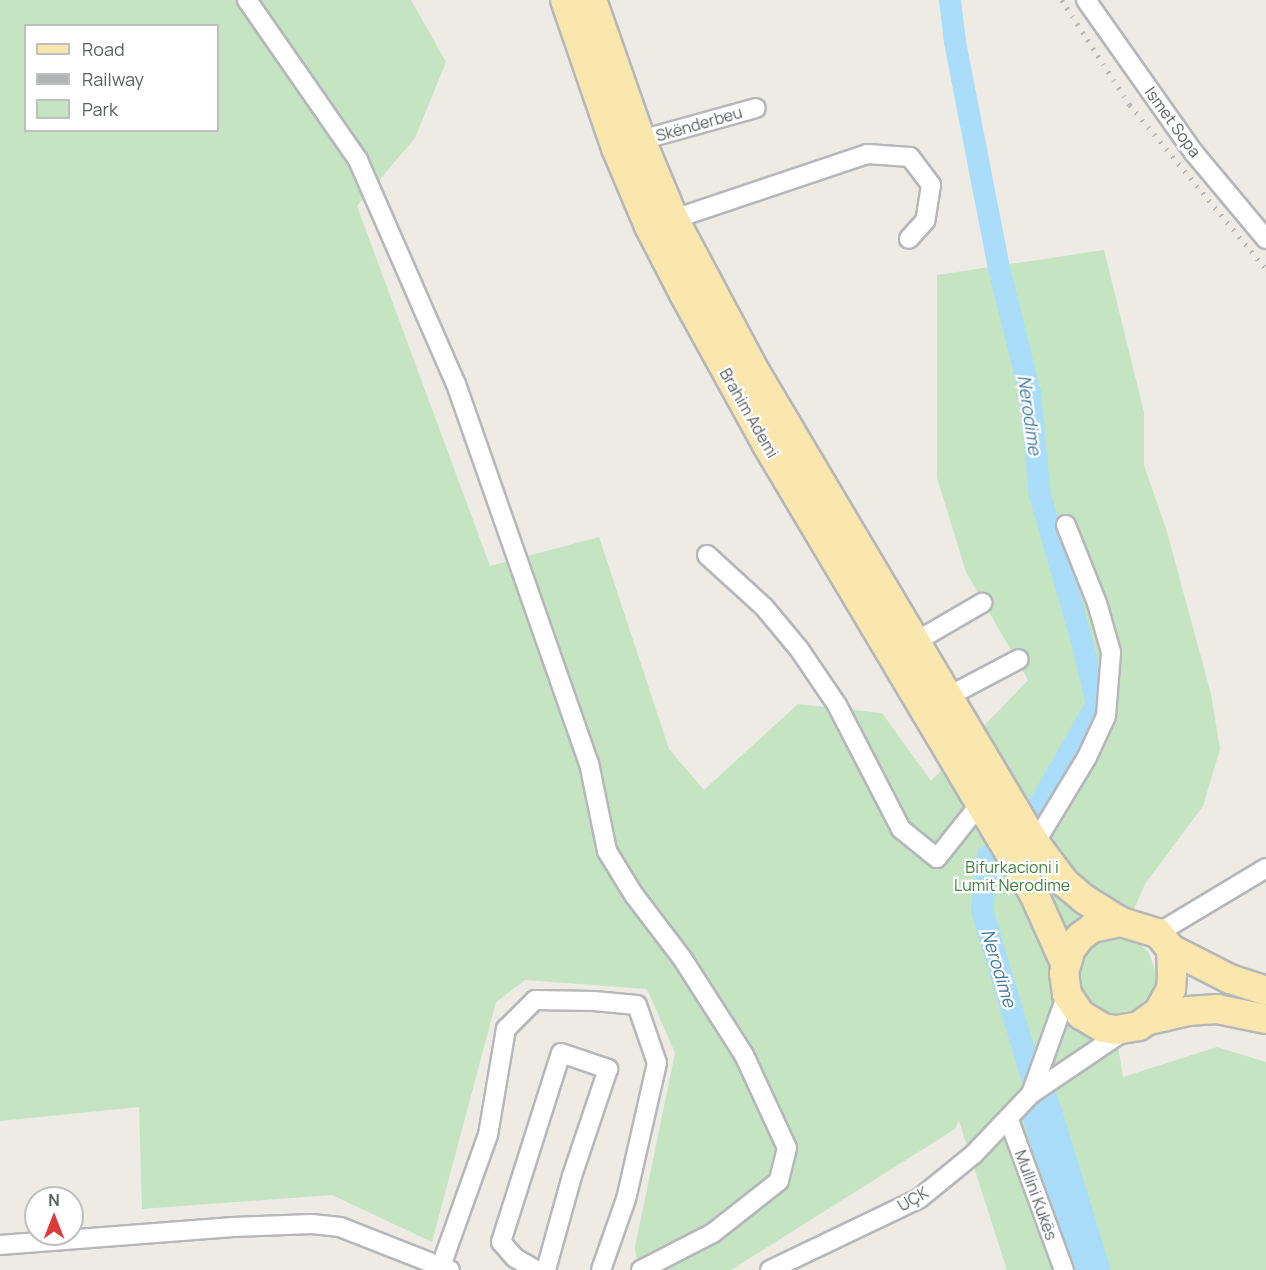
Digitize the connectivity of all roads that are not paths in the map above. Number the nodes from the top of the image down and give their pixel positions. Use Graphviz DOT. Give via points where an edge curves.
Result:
graph roads {
  1 [pos="247,0"];
  2 [pos="565,0"];
  3 [pos="592,0"];
  4 [pos="1086,0"];
  5 [pos="756,108"];
  6 [pos="641,140"];
  7 [pos="674,219"];
  8 [pos="909,239"];
  9 [pos="1266,239"];
  10 [pos="1066,525"];
  11 [pos="707,555"];
  12 [pos="982,603"];
  13 [pos="915,642"];
  14 [pos="1019,659"];
  15 [pos="947,697"];
  16 [pos="980,804"];
  17 [pos="1035,843"];
  18 [pos="1266,868"];
  19 [pos="1121,922"];
  20 [pos="1164,941"];
  21 [pos="1065,963"];
  22 [pos="1266,991"];
  23 [pos="1067,994"];
  24 [pos="1266,1019"];
  25 [pos="1138,1025"];
  26 [pos="1031,1094"];
  27 [pos="1009,1120"];
  28 [pos="0,1245"];
  29 [pos="446,1268"];
  30 [pos="536,1270"];
  31 [pos="546,1270"];
  32 [pos="601,1270"];
  33 [pos="641,1270"];
  34 [pos="770,1270"];
  35 [pos="1064,1270"];
  1 -- 33 [label="street" via="358,160 456,384 589,764 607,851 744,1055 787,1148 779,1181 713,1233"];
  2 -- 16 [label="main road, Brahim Ademi" via="616,148 679,285 767,446"];
  3 -- 6 [label="main road, Brahim Ademi"];
  4 -- 9 [label="street, Ismet Sopa" via="1194,153"];
  5 -- 6 [label="street, Skënderbeu"];
  6 -- 7 [label="main road, Brahim Ademi"];
  7 -- 8 [label="street" via="867,154 910,157 931,185 926,221"];
  7 -- 13 [label="main road, Brahim Ademi" via="756,373"];
  10 -- 17 [label="street" via="1097,603 1111,652 1106,716 1087,757"];
  11 -- 16 [label="street" via="764,607 799,649 837,705 901,830 938,858"];
  12 -- 13 [label="street"];
  13 -- 15 [label="main road, Brahim Ademi"];
  14 -- 15 [label="street"];
  15 -- 17 [label="main road, Brahim Ademi"];
  16 -- 21 [label="main road, Brahim Ademi" via="1034,894"];
  17 -- 19 [label="main road, Brahim Ademi" via="1065,883"];
  18 -- 20 [label="street"];
  19 -- 20 [label="main road, Brahim Ademi"];
  19 -- 21 [label="main road, Brahim Ademi" via="1092,928 1071,949"];
  20 -- 22 [label="main road, Brahim Ademi" via="1230,979"];
  20 -- 25 [label="main road" via="1171,989 1162,1007"];
  21 -- 23 [label="main road, Brahim Ademi"];
  23 -- 25 [label="main road" via="1080,1015 1091,1023 1103,1028"];
  23 -- 26 [label="street, UÇK"];
  24 -- 25 [label="main road" via="1217,1010 1188,1011"];
  25 -- 26 [label="street, UÇK"];
  26 -- 27 [label="street, UÇK"];
  27 -- 34 [label="street, UÇK" via="920,1198"];
  27 -- 35 [label="street, Mullini Kukës"];
  28 -- 29 [label="street" via="312,1224 340,1227"];
  29 -- 32 [label="street" via="488,1135 506,1029 535,1000 638,1005 657,1063 626,1199"];
  30 -- 31 [label="street" via="516,1258 501,1242 561,1053 608,1069"];
}
